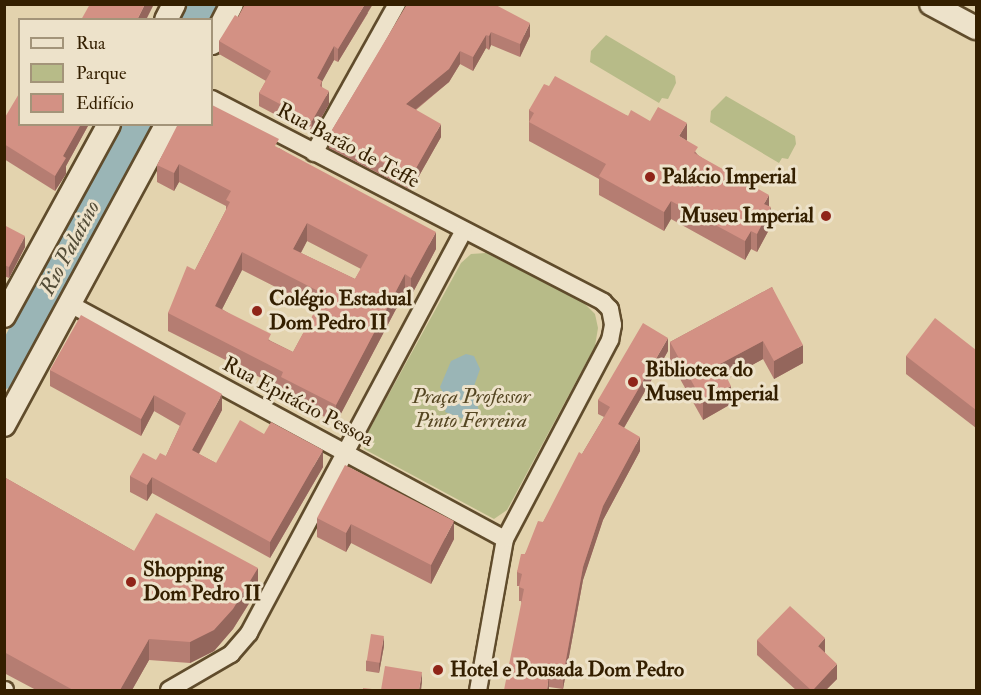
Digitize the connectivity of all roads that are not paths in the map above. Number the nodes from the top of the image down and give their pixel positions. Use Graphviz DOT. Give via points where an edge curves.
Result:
graph roads {
  1 [pos="174,4"];
  2 [pos="232,4"];
  3 [pos="397,4"];
  4 [pos="932,4"];
  5 [pos="167,18"];
  6 [pos="976,28"];
  7 [pos="213,41"];
  8 [pos="213,100"];
  9 [pos="108,126"];
  10 [pos="166,126"];
  11 [pos="314,153"];
  12 [pos="463,232"];
  13 [pos="70,304"];
  14 [pos="4,316"];
  15 [pos="4,425"];
  16 [pos="345,453"];
  17 [pos="505,539"];
  18 [pos="169,690"];
  19 [pos="478,690"];
  1 -- 5 [label="main road"];
  2 -- 7 [label="main road"];
  3 -- 11 [label="street"];
  4 -- 6 [label="main road"];
  8 -- 11 [label="street, Rua Barão de Teffe"];
  9 -- 14 [label="main road"];
  10 -- 13 [label="main road"];
  11 -- 12 [label="street, Rua Barão de Teffe"];
  12 -- 16 [label="street"];
  12 -- 17 [label="street" via="603,302 613,316 610,340"];
  13 -- 15 [label="main road"];
  13 -- 16 [label="street, Rua Epitácio Pessoa"];
  16 -- 17 [label="street, Rua Epitácio Pessoa"];
  16 -- 18 [label="street" via="249,633 231,654"];
  17 -- 19 [label="street"];
}
